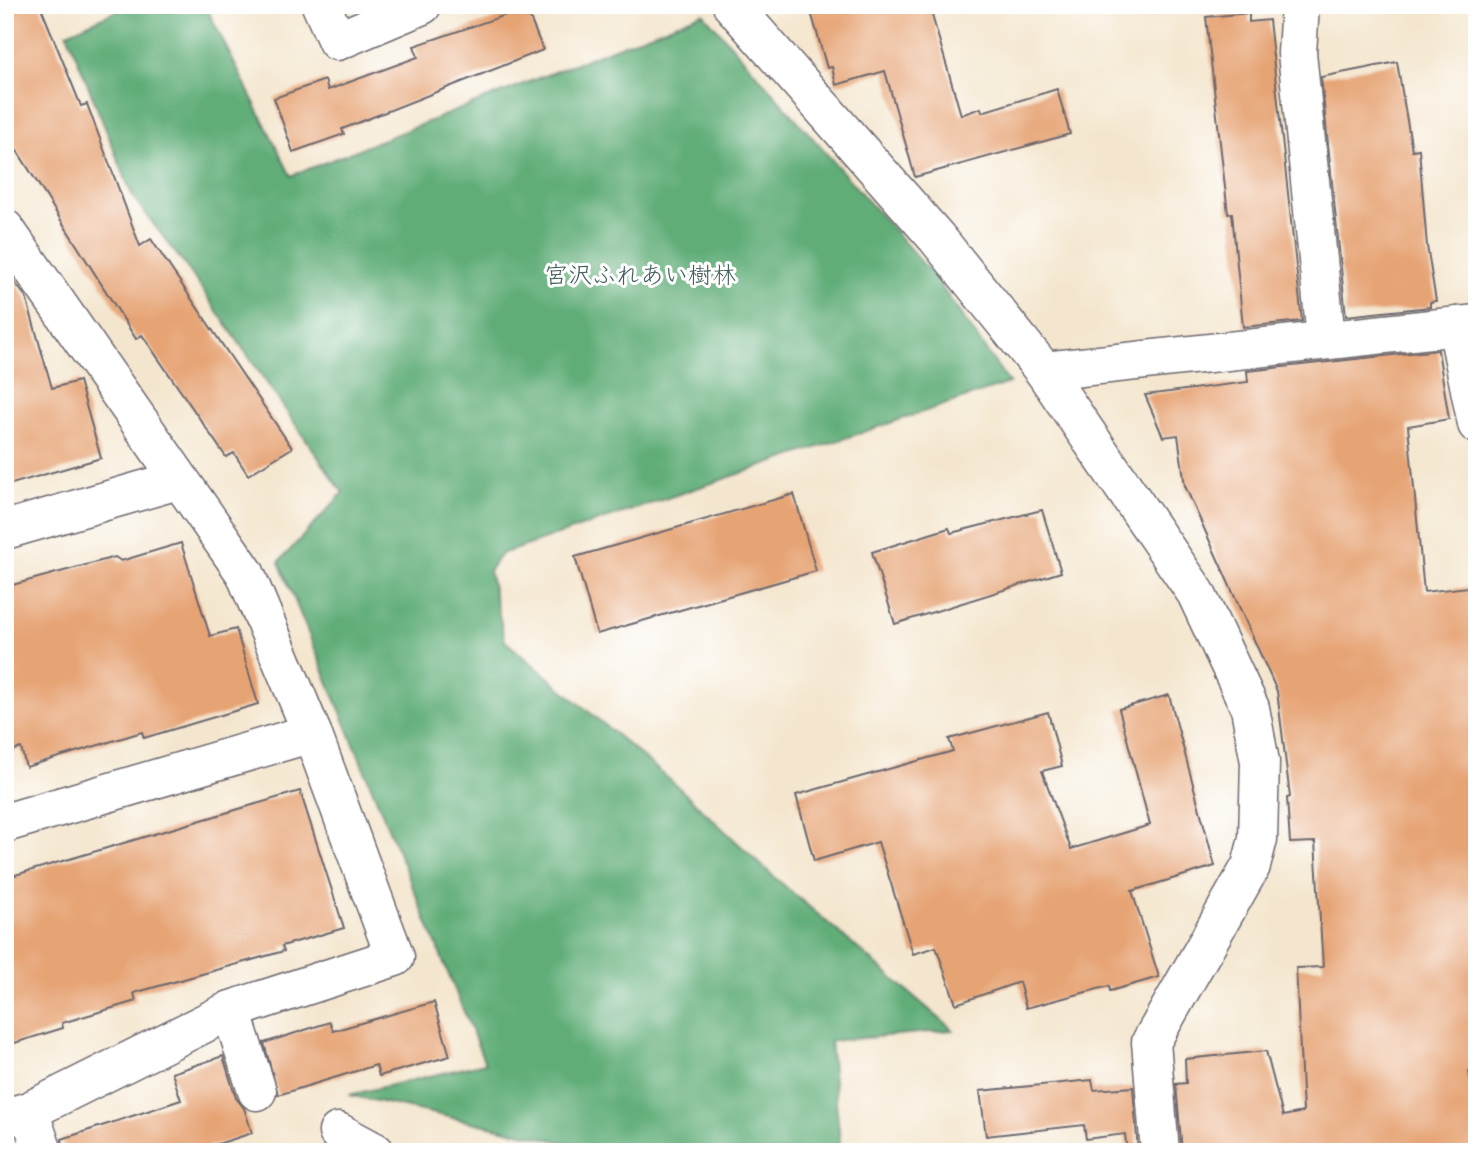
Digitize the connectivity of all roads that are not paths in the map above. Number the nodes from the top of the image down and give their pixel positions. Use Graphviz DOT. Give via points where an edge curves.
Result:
graph roads {
  1 [pos="321,5"];
  2 [pos="422,5"];
  3 [pos="732,5"];
  4 [pos="1300,5"];
  5 [pos="5,229"];
  6 [pos="1467,325"];
  7 [pos="1326,338"];
  8 [pos="1044,370"];
  9 [pos="1477,424"];
  10 [pos="178,480"];
  11 [pos="5,530"];
  12 [pos="312,733"];
  13 [pos="5,823"];
  14 [pos="231,1010"];
  15 [pos="257,1091"];
  16 [pos="17,1114"];
  17 [pos="338,1132"];
  18 [pos="43,1152"];
  19 [pos="374,1152"];
  20 [pos="1160,1152"];
  1 -- 2 [label="street" via="337,41"];
  3 -- 8 [label="street" via="937,238"];
  4 -- 7 [label="street" via="1297,53"];
  5 -- 10 [label="street"];
  6 -- 7 [label="street"];
  6 -- 9 [label="street"];
  7 -- 8 [label="street"];
  8 -- 20 [label="street" via="1196,593 1250,708 1259,762 1258,839 1251,866 1151,1042"];
  10 -- 11 [label="street"];
  10 -- 12 [label="street" via="245,573"];
  12 -- 13 [label="street"];
  12 -- 14 [label="street" via="395,957"];
  14 -- 15 [label="street"];
  14 -- 16 [label="street"];
  16 -- 18 [label="street"];
  17 -- 19 [label="street"];
}
